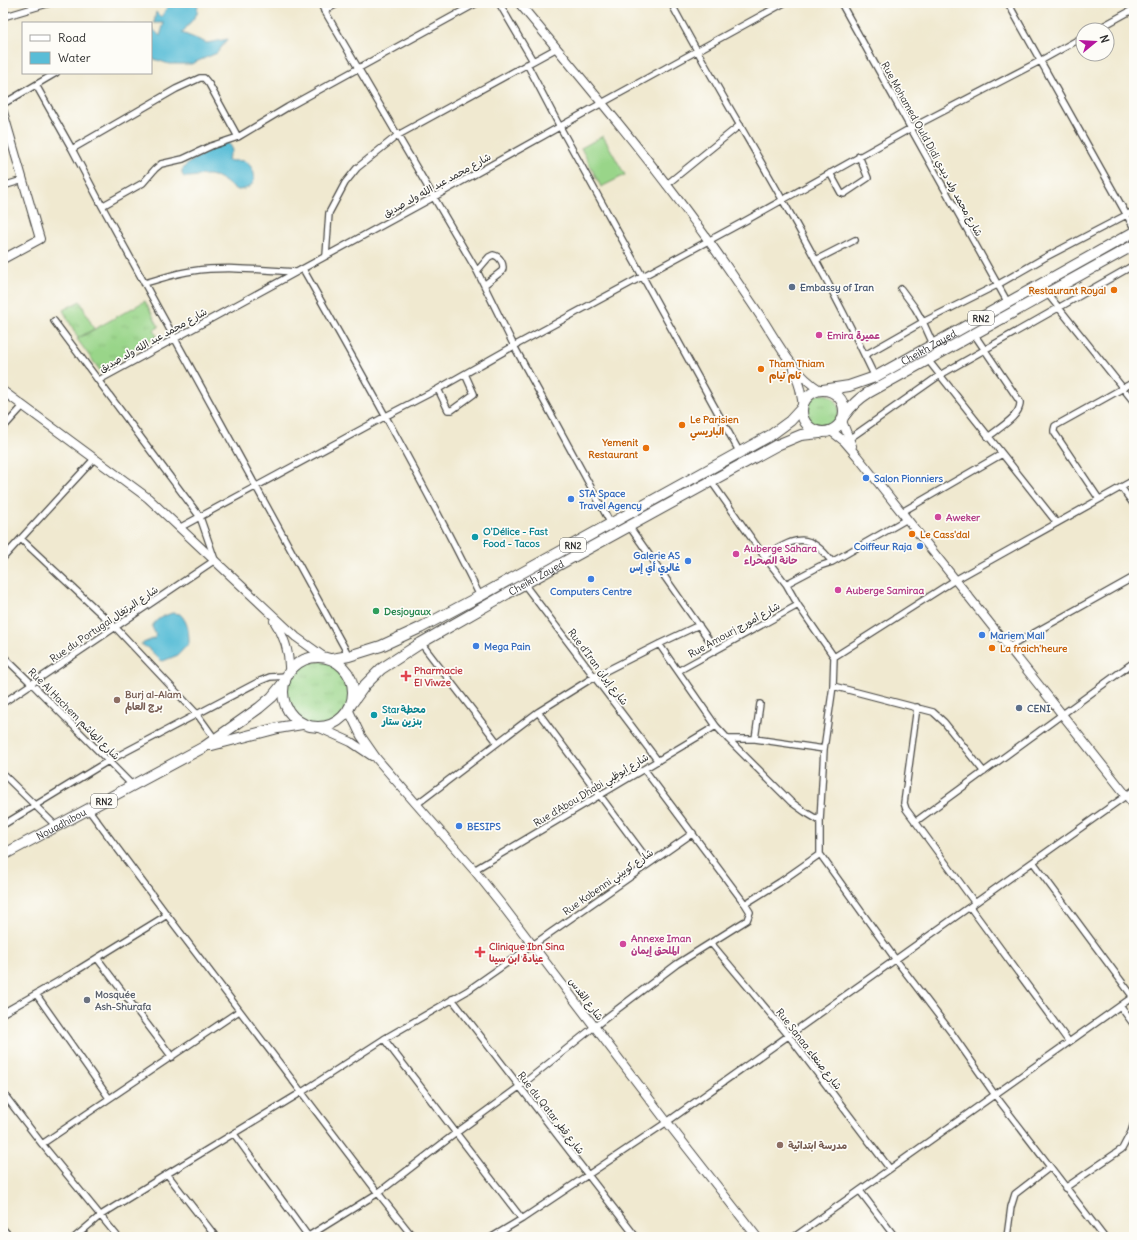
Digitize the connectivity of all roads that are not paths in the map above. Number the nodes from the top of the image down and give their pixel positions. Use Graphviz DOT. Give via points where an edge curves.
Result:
graph roads {
  1 [pos="50,3"];
  2 [pos="320,3"];
  3 [pos="339,3"];
  4 [pos="477,3"];
  5 [pos="498,3"];
  6 [pos="519,3"];
  7 [pos="671,3"];
  8 [pos="784,3"];
  9 [pos="841,3"];
  10 [pos="1008,3"];
  11 [pos="1134,9"];
  12 [pos="324,11"];
  13 [pos="3,16"];
  14 [pos="1110,22"];
  15 [pos="1075,41"];
  16 [pos="557,48"];
  17 [pos="697,52"];
  18 [pos="1040,61"];
  19 [pos="530,63"];
  20 [pos="359,68"];
  21 [pos="54,74"];
  22 [pos="36,85"];
  23 [pos="602,103"];
  24 [pos="3,104"];
  25 [pos="3,112"];
  26 [pos="740,125"];
  27 [pos="560,127"];
  28 [pos="911,128"];
  29 [pos="398,135"];
  30 [pos="238,137"];
  31 [pos="72,149"];
  32 [pos="859,156"];
  33 [pos="830,173"];
  34 [pos="23,180"];
  35 [pos="666,185"];
  36 [pos="3,186"];
  37 [pos="434,198"];
  38 [pos="783,200"];
  39 [pos="102,206"];
  40 [pos="1134,210"];
  41 [pos="1126,215"];
  42 [pos="1134,228"];
  43 [pos="1134,232"];
  44 [pos="855,240"];
  45 [pos="708,241"];
  46 [pos="1134,245"];
  47 [pos="326,256"];
  48 [pos="3,259"];
  49 [pos="816,260"];
  50 [pos="1134,265"];
  51 [pos="300,270"];
  52 [pos="477,271"];
  53 [pos="642,276"];
  54 [pos="144,283"];
  55 [pos="1041,284"];
  56 [pos="484,285"];
  57 [pos="997,285"];
  58 [pos="902,289"];
  59 [pos="1048,293"];
  60 [pos="1008,303"];
  61 [pos="1059,308"];
  62 [pos="54,321"];
  63 [pos="923,322"];
  64 [pos="974,334"];
  65 [pos="175,339"];
  66 [pos="933,344"];
  67 [pos="514,346"];
  68 [pos="984,349"];
  69 [pos="865,355"];
  70 [pos="928,360"];
  71 [pos="792,364"];
  72 [pos="466,374"];
  73 [pos="940,375"];
  74 [pos="875,377"];
  75 [pos="99,380"];
  76 [pos="1134,382"];
  77 [pos="1122,388"];
  78 [pos="438,389"];
  79 [pos="821,390"];
  80 [pos="3,392"];
  81 [pos="1134,402"];
  82 [pos="23,406"];
  83 [pos="802,406"];
  84 [pos="386,416"];
  85 [pos="843,419"];
  86 [pos="3,428"];
  87 [pos="831,432"];
  88 [pos="820,433"];
  89 [pos="988,437"];
  90 [pos="849,439"];
  91 [pos="740,452"];
  92 [pos="1002,454"];
  93 [pos="857,456"];
  94 [pos="95,458"];
  95 [pos="1134,480"];
  96 [pos="711,481"];
  97 [pos="256,487"];
  98 [pos="1121,488"];
  99 [pos="1100,499"];
  100 [pos="1134,505"];
  101 [pos="904,516"];
  102 [pos="200,517"];
  103 [pos="1056,523"];
  104 [pos="611,524"];
  105 [pos="629,526"];
  106 [pos="181,527"];
  107 [pos="21,539"];
  108 [pos="764,556"];
  109 [pos="3,558"];
  110 [pos="215,560"];
  111 [pos="832,562"];
  112 [pos="1134,577"];
  113 [pos="955,580"];
  114 [pos="524,584"];
  115 [pos="786,584"];
  116 [pos="480,596"];
  117 [pos="798,605"];
  118 [pos="264,607"];
  119 [pos="699,625"];
  120 [pos="116,628"];
  121 [pos="421,643"];
  122 [pos="659,644"];
  123 [pos="1008,647"];
  124 [pos="716,650"];
  125 [pos="3,656"];
  126 [pos="349,656"];
  127 [pos="834,657"];
  128 [pos="328,658"];
  129 [pos="1134,662"];
  130 [pos="678,671"];
  131 [pos="287,676"];
  132 [pos="594,677"];
  133 [pos="32,684"];
  134 [pos="833,686"];
  135 [pos="3,703"];
  136 [pos="760,704"];
  137 [pos="351,707"];
  138 [pos="917,707"];
  139 [pos="538,712"];
  140 [pos="197,714"];
  141 [pos="1061,714"];
  142 [pos="302,724"];
  143 [pos="716,726"];
  144 [pos="320,728"];
  145 [pos="215,739"];
  146 [pos="728,739"];
  147 [pos="755,739"];
  148 [pos="497,742"];
  149 [pos="204,747"];
  150 [pos="824,749"];
  151 [pos="377,759"];
  152 [pos="108,761"];
  153 [pos="658,761"];
  154 [pos="644,769"];
  155 [pos="984,772"];
  156 [pos="3,774"];
  157 [pos="132,785"];
  158 [pos="1134,790"];
  159 [pos="600,795"];
  160 [pos="1126,795"];
  161 [pos="417,804"];
  162 [pos="1134,805"];
  163 [pos="36,806"];
  164 [pos="88,809"];
  165 [pos="820,821"];
  166 [pos="915,822"];
  167 [pos="3,825"];
  168 [pos="56,826"];
  169 [pos="693,833"];
  170 [pos="3,854"];
  171 [pos="820,854"];
  172 [pos="1033,862"];
  173 [pos="650,863"];
  174 [pos="474,870"];
  175 [pos="975,903"];
  176 [pos="745,904"];
  177 [pos="970,907"];
  178 [pos="167,915"];
  179 [pos="711,943"];
  180 [pos="532,944"];
  181 [pos="97,958"];
  182 [pos="896,960"];
  183 [pos="36,994"];
  184 [pos="1133,996"];
  185 [pos="452,999"];
  186 [pos="1120,1006"];
  187 [pos="239,1011"];
  188 [pos="3,1013"];
  189 [pos="1134,1025"];
  190 [pos="594,1027"];
  191 [pos="789,1036"];
  192 [pos="384,1039"];
  193 [pos="1069,1042"];
  194 [pos="172,1056"];
  195 [pos="519,1087"];
  196 [pos="3,1092"];
  197 [pos="302,1092"];
  198 [pos="995,1095"];
  199 [pos="109,1098"];
  200 [pos="667,1122"];
  201 [pos="1134,1123"];
  202 [pos="456,1133"];
  203 [pos="234,1134"];
  204 [pos="42,1144"];
  205 [pos="1050,1167"];
  206 [pos="890,1169"];
  207 [pos="167,1174"];
  208 [pos="588,1175"];
  209 [pos="1065,1188"];
  210 [pos="860,1191"];
  211 [pos="378,1193"];
  212 [pos="102,1215"];
  213 [pos="522,1219"];
  214 [pos="3,1229"];
  215 [pos="10,1237"];
  216 [pos="75,1237"];
  217 [pos="118,1237"];
  218 [pos="216,1237"];
  219 [pos="307,1237"];
  220 [pos="412,1237"];
  221 [pos="492,1237"];
  222 [pos="636,1237"];
  223 [pos="757,1237"];
  224 [pos="794,1237"];
  225 [pos="895,1237"];
  226 [pos="1007,1237"];
  227 [pos="1104,1237"];
  1 -- 13 [label="street"];
  2 -- 12 [label="street"];
  3 -- 12 [label="street"];
  4 -- 20 [label="street"];
  5 -- 19 [label="street"];
  6 -- 16 [label="street"];
  7 -- 17 [label="street"];
  8 -- 17 [label="street, شارع محمد عبد الله ولد صديق"];
  9 -- 28 [label="street, Rue Mohamed Ould Didi شارع محمد ولد ديدي"];
  10 -- 18 [label="street"];
  11 -- 14 [label="street"];
  12 -- 20 [label="street"];
  15 -- 18 [label="street"];
  16 -- 19 [label="street"];
  16 -- 23 [label="street"];
  17 -- 23 [label="street, شارع محمد عبد الله ولد صديق"];
  17 -- 26 [label="street"];
  18 -- 28 [label="street"];
  18 -- 41 [label="street"];
  19 -- 27 [label="street"];
  19 -- 29 [label="street"];
  20 -- 29 [label="street"];
  20 -- 30 [label="street"];
  21 -- 22 [label="street"];
  22 -- 24 [label="street"];
  22 -- 31 [label="street"];
  23 -- 27 [label="street, شارع محمد عبد الله ولد صديق"];
  23 -- 35 [label="street"];
  25 -- 34 [label="street"];
  26 -- 35 [label="street"];
  26 -- 38 [label="street"];
  27 -- 37 [label="street, شارع محمد عبد الله ولد صديق"];
  27 -- 53 [label="street"];
  28 -- 32 [label="street"];
  28 -- 57 [label="street, Rue Mohamed Ould Didi شارع محمد ولد ديدي"];
  29 -- 37 [label="street"];
  29 -- 47 [label="street" via="357,168 345,183 330,214"];
  30 -- 31 [label="street" via="209,84 204,78 200,78 176,89"];
  30 -- 39 [label="street" via="182,159 161,164 143,183"];
  31 -- 39 [label="street"];
  32 -- 33 [label="street"];
  32 -- 33 [label="street" via="868,178 844,194"];
  33 -- 38 [label="street"];
  34 -- 36 [label="street"];
  34 -- 48 [label="street" via="40,239"];
  35 -- 45 [label="street"];
  37 -- 47 [label="street, شارع محمد عبد الله ولد صديق"];
  37 -- 52 [label="street"];
  38 -- 45 [label="street"];
  38 -- 49 [label="street"];
  39 -- 54 [label="street"];
  40 -- 41 [label="street"];
  41 -- 42 [label="street"];
  41 -- 57 [label="street"];
  43 -- 55 [label="highway, Cheikh Zayed / RN2"];
  44 -- 49 [label="street"];
  45 -- 53 [label="street"];
  45 -- 71 [label="street"];
  46 -- 59 [label="highway, Cheikh Zayed / RN2"];
  47 -- 51 [label="street, شارع محمد عبد الله ولد صديق"];
  49 -- 69 [label="street"];
  50 -- 61 [label="street"];
  51 -- 54 [label="street" via="209,269"];
  51 -- 65 [label="street, شارع محمد عبد الله ولد صديق"];
  51 -- 84 [label="street"];
  52 -- 56 [label="street"];
  52 -- 56 [label="street" via="493,255 503,264 502,272"];
  53 -- 67 [label="street"];
  53 -- 91 [label="street"];
  54 -- 65 [label="street"];
  55 -- 59 [label="street"];
  55 -- 60 [label="highway, Cheikh Zayed / RN2"];
  56 -- 67 [label="street"];
  57 -- 60 [label="street, Rue Mohamed Ould Didi شارع محمد ولد ديدي"];
  57 -- 63 [label="street"];
  58 -- 63 [label="street"];
  59 -- 61 [label="street"];
  59 -- 64 [label="highway, Cheikh Zayed / RN2"];
  60 -- 66 [label="highway, Cheikh Zayed / RN2"];
  61 -- 68 [label="street"];
  61 -- 77 [label="street"];
  62 -- 75 [label="street"];
  63 -- 66 [label="street"];
  63 -- 69 [label="street"];
  64 -- 68 [label="street"];
  64 -- 70 [label="highway, Cheikh Zayed / RN2"];
  65 -- 75 [label="street, شارع محمد عبد الله ولد صديق"];
  65 -- 97 [label="street"];
  66 -- 74 [label="highway, Cheikh Zayed / RN2"];
  67 -- 72 [label="street"];
  67 -- 104 [label="street"];
  68 -- 73 [label="street"];
  68 -- 89 [label="street" via="1020,402 1016,415"];
  69 -- 74 [label="street"];
  70 -- 73 [label="street"];
  70 -- 85 [label="highway, Cheikh Zayed / RN2" via="868,393 854,404"];
  71 -- 79 [label="street" via="812,385"];
  71 -- 83 [label="street"];
  72 -- 78 [label="street"];
  72 -- 78 [label="street" via="474,394 452,410 448,410"];
  73 -- 89 [label="street"];
  73 -- 90 [label="street"];
  74 -- 79 [label="highway, Cheikh Zayed / RN2" via="849,386"];
  75 -- 102 [label="street"];
  76 -- 77 [label="street"];
  77 -- 81 [label="street"];
  77 -- 99 [label="street" via="1054,428 1054,432"];
  78 -- 84 [label="street"];
  79 -- 83 [label="highway" via="815,391"];
  79 -- 85 [label="highway" via="829,391 840,398 845,410"];
  80 -- 82 [label="street"];
  82 -- 86 [label="street"];
  82 -- 94 [label="street"];
  83 -- 88 [label="highway" via="806,424"];
  83 -- 91 [label="highway, Cheikh Zayed / RN2" via="790,421"];
  84 -- 97 [label="street"];
  84 -- 116 [label="street" via="439,513"];
  85 -- 87 [label="highway"];
  85 -- 90 [label="street"];
  87 -- 88 [label="highway"];
  87 -- 93 [label="street"];
  88 -- 96 [label="highway, Cheikh Zayed / RN2" via="801,435 788,440"];
  89 -- 92 [label="street"];
  90 -- 93 [label="street"];
  91 -- 104 [label="highway, Cheikh Zayed / RN2"];
  92 -- 101 [label="street"];
  92 -- 103 [label="street"];
  93 -- 101 [label="street"];
  94 -- 106 [label="street"];
  94 -- 107 [label="street"];
  95 -- 98 [label="street"];
  96 -- 105 [label="highway, Cheikh Zayed / RN2"];
  96 -- 108 [label="street"];
  97 -- 102 [label="street"];
  97 -- 126 [label="street"];
  98 -- 99 [label="street"];
  98 -- 100 [label="street"];
  99 -- 103 [label="street"];
  101 -- 111 [label="street"];
  101 -- 113 [label="street"];
  102 -- 106 [label="street"];
  102 -- 110 [label="street"];
  103 -- 113 [label="street"];
  104 -- 116 [label="highway, Cheikh Zayed / RN2"];
  105 -- 114 [label="highway, Cheikh Zayed / RN2"];
  105 -- 119 [label="street"];
  106 -- 110 [label="street"];
  107 -- 109 [label="street"];
  107 -- 120 [label="street"];
  108 -- 111 [label="street" via="787,544 805,540 825,553"];
  108 -- 115 [label="street"];
  110 -- 118 [label="street"];
  110 -- 120 [label="street, Rue du Portugal شارع البرتغال"];
  111 -- 115 [label="street"];
  112 -- 123 [label="street"];
  113 -- 123 [label="street"];
  113 -- 127 [label="street"];
  114 -- 121 [label="highway, Cheikh Zayed / RN2"];
  114 -- 132 [label="street, Rue d'Iran شارع إيران"];
  115 -- 117 [label="street"];
  116 -- 126 [label="highway, Cheikh Zayed / RN2" via="381,646"];
  117 -- 124 [label="street, Rue Amourj شارع أمورج"];
  117 -- 127 [label="street"];
  118 -- 128 [label="street" via="296,637"];
  118 -- 131 [label="street" via="280,630 287,646"];
  119 -- 122 [label="street"];
  119 -- 124 [label="street"];
  120 -- 133 [label="street, Rue du Portugal شارع البرتغال"];
  120 -- 140 [label="street"];
  121 -- 137 [label="highway, Cheikh Zayed / RN2" via="381,669 365,685"];
  121 -- 148 [label="street"];
  122 -- 130 [label="street"];
  122 -- 132 [label="street"];
  123 -- 141 [label="street"];
  124 -- 130 [label="street, Rue Amourj شارع أمورج"];
  125 -- 133 [label="street, Rue Al Hachem شارع الهاشم"];
  126 -- 128 [label="highway, Cheikh Zayed / RN2"];
  127 -- 134 [label="street"];
  128 -- 131 [label="highway" via="308,658 296,664"];
  128 -- 137 [label="highway" via="341,665 350,677 354,687"];
  129 -- 141 [label="street"];
  130 -- 143 [label="street"];
  131 -- 140 [label="street" via="260,681"];
  131 -- 142 [label="highway" via="283,689 285,706"];
  131 -- 145 [label="highway, Nouadhibou / RN2" via="272,697"];
  132 -- 139 [label="street"];
  132 -- 153 [label="street, Rue d'Iran شارع إيران"];
  133 -- 135 [label="street, Rue du Portugal شارع البرتغال"];
  133 -- 152 [label="street, Rue Al Hachem شارع الهاشم"];
  134 -- 138 [label="street"];
  134 -- 150 [label="street"];
  136 -- 147 [label="street"];
  137 -- 144 [label="highway" via="345,716 334,724"];
  137 -- 151 [label="street" via="361,736"];
  138 -- 155 [label="street" via="933,712 944,722"];
  138 -- 166 [label="street" via="904,803"];
  139 -- 148 [label="street"];
  139 -- 159 [label="street"];
  140 -- 145 [label="street"];
  140 -- 152 [label="street"];
  141 -- 155 [label="street"];
  141 -- 160 [label="street"];
  142 -- 144 [label="highway"];
  142 -- 149 [label="highway, Nouadhibou / RN2"];
  143 -- 146 [label="street"];
  143 -- 153 [label="street, Rue d'Abou Dhabi شارع أبوظبي"];
  144 -- 151 [label="street" via="351,742"];
  145 -- 149 [label="highway, Nouadhibou / RN2"];
  146 -- 147 [label="street"];
  146 -- 165 [label="street" via="791,802"];
  147 -- 150 [label="street"];
  148 -- 161 [label="street"];
  149 -- 157 [label="highway, Nouadhibou / RN2"];
  150 -- 165 [label="street"];
  151 -- 161 [label="street, شارع القدس"];
  152 -- 157 [label="street, Rue Al Hachem شارع الهاشم"];
  152 -- 163 [label="street"];
  153 -- 154 [label="street, Rue d'Abou Dhabi شارع أبوظبي"];
  154 -- 159 [label="street, Rue d'Abou Dhabi شارع أبوظبي"];
  154 -- 169 [label="street"];
  155 -- 166 [label="street"];
  156 -- 163 [label="street"];
  157 -- 164 [label="highway, Nouadhibou / RN2"];
  158 -- 160 [label="street"];
  159 -- 173 [label="street"];
  159 -- 174 [label="street, Rue d'Abou Dhabi شارع أبوظبي"];
  160 -- 162 [label="street"];
  160 -- 172 [label="street"];
  161 -- 174 [label="street, شارع القدس"];
  163 -- 167 [label="street"];
  163 -- 168 [label="street"];
  164 -- 168 [label="highway, Nouadhibou / RN2"];
  164 -- 178 [label="street"];
  165 -- 171 [label="street"];
  166 -- 175 [label="street"];
  168 -- 170 [label="highway, Nouadhibou / RN2"];
  169 -- 173 [label="street, Rue Kobenni شارع كوبيني"];
  169 -- 176 [label="street"];
  171 -- 176 [label="street"];
  171 -- 182 [label="street"];
  172 -- 175 [label="street"];
  172 -- 184 [label="street"];
  173 -- 180 [label="street, Rue Kobenni شارع كوبيني"];
  174 -- 180 [label="street, شارع القدس"];
  175 -- 177 [label="street"];
  176 -- 179 [label="street" via="750,912 747,920"];
  177 -- 182 [label="street"];
  177 -- 193 [label="street"];
  178 -- 181 [label="street"];
  178 -- 187 [label="street"];
  179 -- 190 [label="street" via="677,964"];
  179 -- 191 [label="street, Rue Sanaa شارع صنعاء"];
  180 -- 185 [label="street, Rue Kobenni شارع كوبيني"];
  180 -- 190 [label="street, شارع القدس"];
  181 -- 183 [label="street"];
  181 -- 194 [label="street"];
  182 -- 191 [label="street"];
  182 -- 198 [label="street"];
  183 -- 188 [label="street"];
  183 -- 199 [label="street"];
  184 -- 186 [label="street"];
  185 -- 192 [label="street, Rue Kobenni شارع كوبيني"];
  185 -- 195 [label="street, Rue du Qatar شارع قطر"];
  186 -- 189 [label="street"];
  186 -- 193 [label="street"];
  187 -- 194 [label="street"];
  187 -- 197 [label="street"];
  190 -- 195 [label="street"];
  190 -- 200 [label="street, شارع القدس"];
  191 -- 200 [label="street"];
  191 -- 206 [label="street, Rue Sanaa شارع صنعاء"];
  192 -- 197 [label="street, Rue Kobenni شارع كوبيني"];
  192 -- 202 [label="street"];
  193 -- 198 [label="street"];
  194 -- 199 [label="street"];
  195 -- 202 [label="street"];
  195 -- 208 [label="street, Rue du Qatar شارع قطر"];
  196 -- 204 [label="street"];
  197 -- 203 [label="street, Rue Kobenni شارع كوبيني"];
  197 -- 211 [label="street"];
  198 -- 205 [label="street"];
  198 -- 206 [label="street"];
  199 -- 204 [label="street"];
  200 -- 208 [label="street"];
  200 -- 223 [label="street, شارع القدس"];
  201 -- 209 [label="street" via="1122,1148"];
  202 -- 211 [label="street"];
  202 -- 213 [label="street"];
  203 -- 207 [label="street, Rue Kobenni شارع كوبيني"];
  203 -- 219 [label="street"];
  204 -- 212 [label="street"];
  205 -- 209 [label="street"];
  205 -- 226 [label="street" via="1015,1194"];
  206 -- 210 [label="street"];
  207 -- 212 [label="street, Rue Kobenni شارع كوبيني"];
  207 -- 218 [label="street"];
  208 -- 213 [label="street"];
  208 -- 222 [label="street, Rue du Qatar شارع قطر"];
  209 -- 227 [label="street"];
  210 -- 224 [label="street"];
  210 -- 225 [label="street"];
  211 -- 219 [label="street"];
  211 -- 220 [label="street"];
  212 -- 216 [label="street, Rue Kobenni شارع كوبيني"];
  212 -- 217 [label="street"];
  213 -- 221 [label="street"];
  214 -- 215 [label="street"];
}
